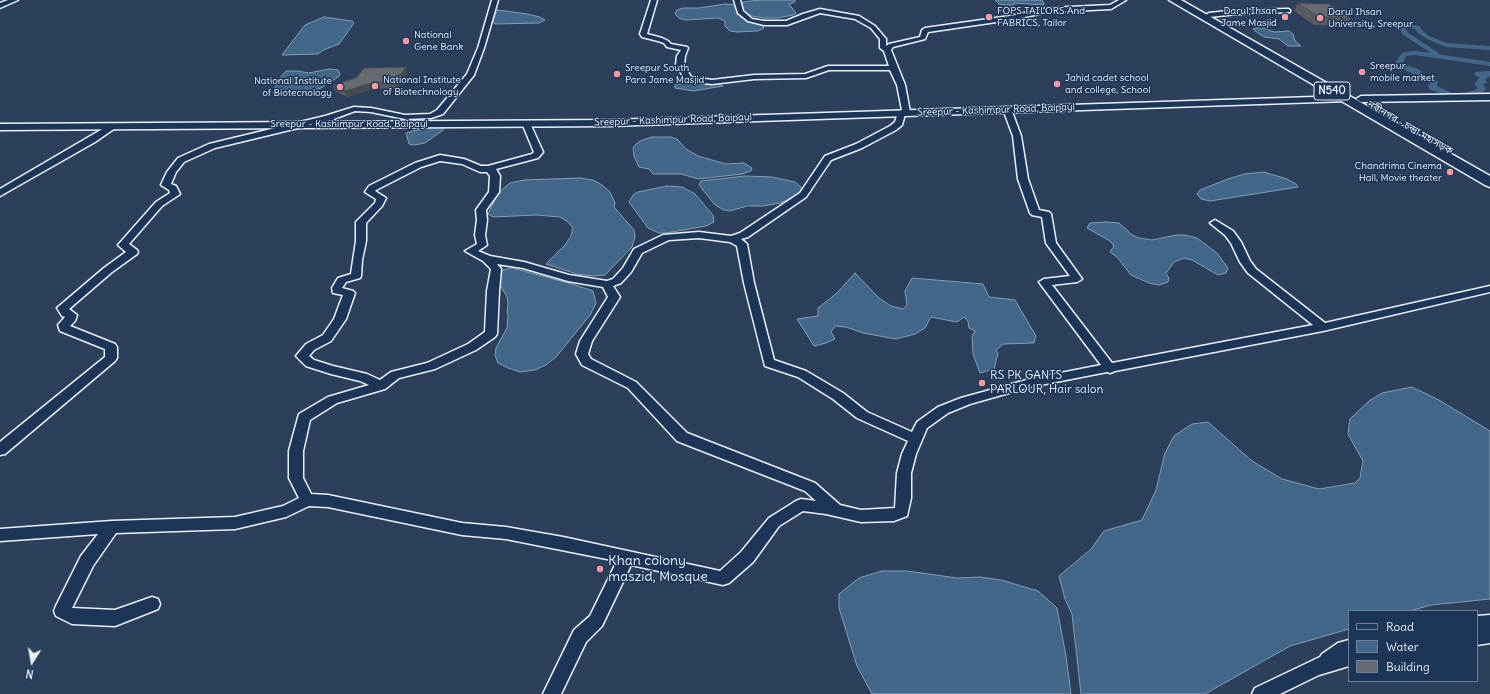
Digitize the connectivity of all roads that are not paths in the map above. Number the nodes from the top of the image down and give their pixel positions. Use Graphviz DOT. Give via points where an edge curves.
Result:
graph roads {
  1 [pos="14,0"];
  2 [pos="495,0"];
  3 [pos="654,0"];
  4 [pos="737,0"];
  5 [pos="1093,0"];
  6 [pos="1123,0"];
  7 [pos="1174,0"];
  8 [pos="1183,0"];
  9 [pos="1064,4"];
  10 [pos="0,6"];
  11 [pos="1089,8"];
  12 [pos="1069,9"];
  13 [pos="1288,11"];
  14 [pos="1209,15"];
  15 [pos="887,50"];
  16 [pos="893,68"];
  17 [pos="1490,98"];
  18 [pos="1345,99"];
  19 [pos="1360,99"];
  20 [pos="1006,109"];
  21 [pos="904,112"];
  22 [pos="526,123"];
  23 [pos="296,124"];
  24 [pos="114,126"];
  25 [pos="0,127"];
  26 [pos="488,169"];
  27 [pos="1490,173"];
  28 [pos="1490,182"];
  29 [pos="0,192"];
  30 [pos="1215,223"];
  31 [pos="732,239"];
  32 [pos="487,259"];
  33 [pos="607,284"];
  34 [pos="1490,289"];
  35 [pos="1323,327"];
  36 [pos="1110,369"];
  37 [pos="381,386"];
  38 [pos="916,439"];
  39 [pos="0,450"];
  40 [pos="307,500"];
  41 [pos="836,510"];
  42 [pos="112,527"];
  43 [pos="0,535"];
  44 [pos="627,557"];
  45 [pos="152,604"];
  46 [pos="1490,623"];
  47 [pos="1478,624"];
  48 [pos="1490,635"];
  49 [pos="1478,636"];
  50 [pos="1348,648"];
  51 [pos="1348,658"];
  52 [pos="1316,667"];
  53 [pos="552,694"];
  54 [pos="1261,694"];
  1 -- 10 [label="street"];
  2 -- 23 [label="street" via="470,75 440,112 431,116 405,117 354,109 328,118"];
  3 -- 16 [label="street" via="643,34 660,39 669,46 685,48 680,65 689,79 712,82 754,77 806,76 828,68"];
  4 -- 15 [label="street" via="740,12 750,20 764,23 788,23 820,11 857,17 873,27 883,39 883,48"];
  5 -- 11 [label="street"];
  6 -- 11 [label="street" via="1111,6"];
  7 -- 18 [label="highway, নবীনগর - চন্দ্রা মহাসড়ক / N540"];
  8 -- 14 [label="highway, নবীনগর - চন্দ্রা মহাসড়ক / N540"];
  9 -- 12 [label="street"];
  11 -- 12 [label="street"];
  12 -- 15 [label="street" via="925,30 923,38 891,45"];
  13 -- 14 [label="street"];
  14 -- 19 [label="highway, নবীনগর - চন্দ্রা মহাসড়ক / N540"];
  15 -- 16 [label="street"];
  16 -- 21 [label="street" via="901,86"];
  17 -- 19 [label="street"];
  18 -- 20 [label="street, Sreepur - Kashimpur Road, Baipayl"];
  18 -- 28 [label="highway, নবীনগর - চন্দ্রা মহাসড়ক / N540"];
  19 -- 27 [label="highway, নবীনগর - চন্দ্রা মহাসড়ক / N540"];
  20 -- 21 [label="street, Sreepur - Kashimpur Road, Baipayl"];
  20 -- 36 [label="street" via="1017,136 1024,179 1035,213 1046,214 1051,243 1077,280 1044,282"];
  21 -- 22 [label="street, Sreepur - Kashimpur Road, Baipayl" via="655,122"];
  21 -- 31 [label="street" via="893,128 859,146 828,158 803,195 796,201 744,235"];
  22 -- 23 [label="street, Sreepur - Kashimpur Road, Baipayl"];
  22 -- 26 [label="street" via="539,152 535,156"];
  23 -- 24 [label="street, Sreepur - Kashimpur Road, Baipayl"];
  23 -- 39 [label="street" via="212,146 181,160 166,186 173,188 175,194 159,204 122,245 133,252 63,308 71,315 64,328 110,347 111,358"];
  24 -- 25 [label="street, Sreepur - Kashimpur Road, Baipayl"];
  24 -- 29 [label="street"];
  26 -- 32 [label="street" via="495,176 494,192 481,210 482,245 470,251"];
  26 -- 37 [label="street" via="440,158 418,165 372,188 370,192 381,198 379,204 361,222 356,276 342,280 337,288 337,291 349,294 340,320 327,338 310,347 302,356 310,363 363,377"];
  30 -- 35 [label="street" via="1236,242 1252,271"];
  31 -- 33 [label="street" via="699,235 667,237 638,251 617,281"];
  31 -- 38 [label="street" via="742,244 769,364 802,374 838,396 862,415"];
  32 -- 33 [label="street" via="524,265 568,278"];
  32 -- 37 [label="street" via="496,269 491,334 472,347 431,366 395,375"];
  33 -- 41 [label="street" via="614,297 586,341 582,354 586,362 632,385 682,437 810,487"];
  34 -- 35 [label="street"];
  35 -- 36 [label="street"];
  36 -- 38 [label="street" via="1030,383 966,400 943,410 922,425"];
  37 -- 40 [label="street" via="333,400 304,417 296,451 296,478"];
  38 -- 41 [label="street" via="904,473 902,512 894,516 861,516"];
  40 -- 42 [label="street" via="286,511 235,523"];
  40 -- 44 [label="street" via="328,501 462,529 513,534"];
  41 -- 44 [label="street" via="802,505 774,522 748,557 723,578"];
  42 -- 43 [label="street"];
  42 -- 45 [label="street" via="87,561 62,611 72,616 115,618"];
  44 -- 53 [label="street" via="596,621 580,636"];
  46 -- 47 [label="street"];
  48 -- 49 [label="street"];
  50 -- 52 [label="street"];
  51 -- 52 [label="street"];
  52 -- 54 [label="street"];
}
